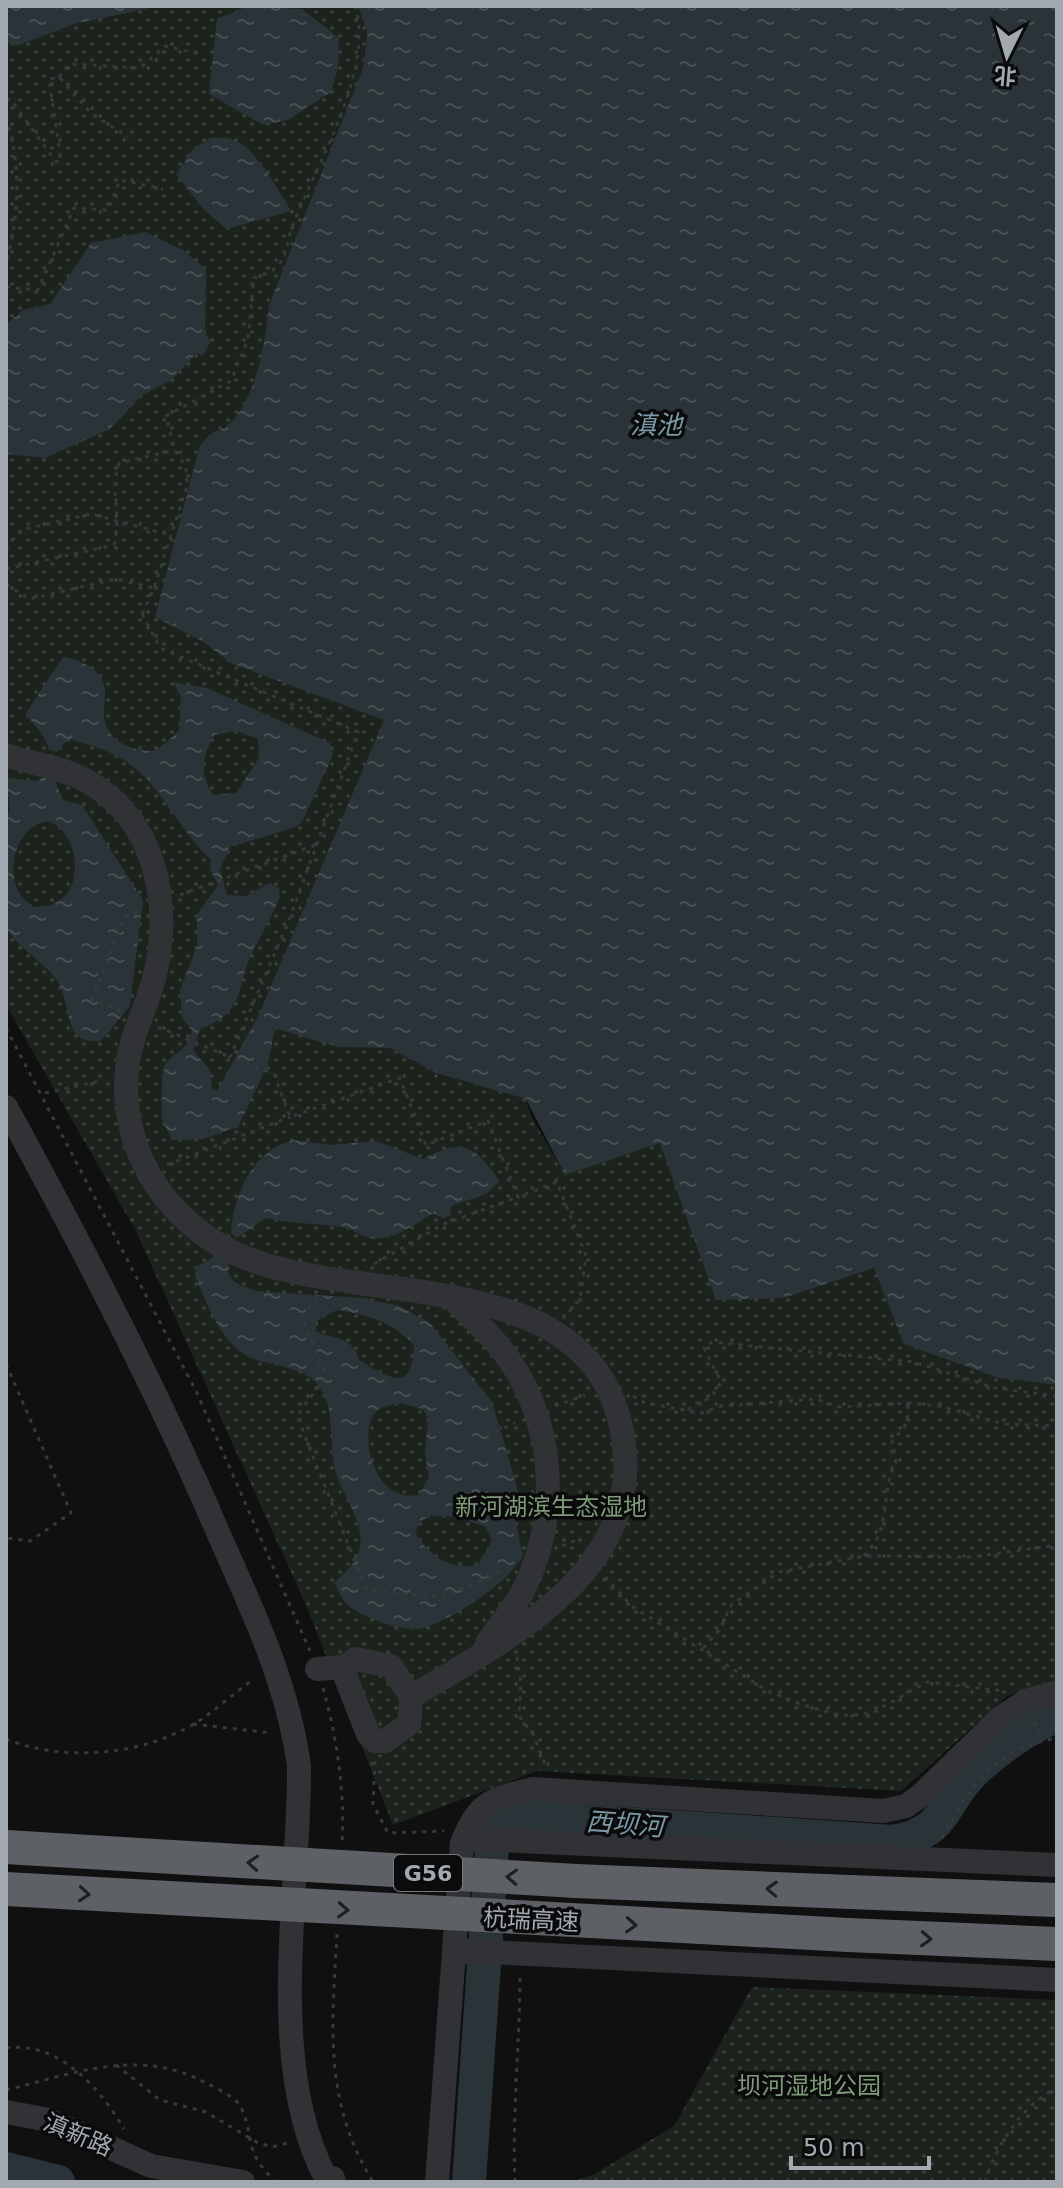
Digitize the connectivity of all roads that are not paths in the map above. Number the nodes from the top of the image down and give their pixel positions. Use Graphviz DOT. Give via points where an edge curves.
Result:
graph roads {
  1 [pos="6,755"];
  2 [pos="6,1107"];
  3 [pos="450,1296"];
  4 [pos="479,1655"];
  5 [pos="345,1667"];
  6 [pos="317,1669"];
  7 [pos="1057,1692"];
  8 [pos="411,1697"];
  9 [pos="469,1841"];
  10 [pos="6,1847"];
  11 [pos="1057,1865"];
  12 [pos="6,1889"];
  13 [pos="1057,1900"];
  14 [pos="1057,1944"];
  15 [pos="462,1953"];
  16 [pos="1057,1980"];
  17 [pos="6,2112"];
  18 [pos="329,2181"];
  19 [pos="243,2182"];
  20 [pos="437,2182"];
  1 -- 3 [label="street" via="57,768 111,796 145,841 162,902 156,970 130,1051 129,1114 148,1172 188,1222 250,1260 332,1279"];
  2 -- 18 [label="street" via="184,1453 276,1668 299,1766 290,1998 298,2099"];
  3 -- 4 [label="street" via="498,1345 538,1413 549,1485 537,1556 521,1594"];
  3 -- 4 [label="street" via="514,1312 554,1329 606,1386 618,1414 626,1469 617,1523 605,1548 545,1610"];
  4 -- 8 [label="street"];
  5 -- 6 [label="street"];
  5 -- 8 [label="street" via="355,1659 391,1666"];
  5 -- 8 [label="street" via="375,1741 385,1741 409,1724"];
  7 -- 9 [label="street" via="1026,1701 981,1734 906,1806 883,1811 547,1790 499,1797 474,1814"];
  9 -- 11 [label="street"];
  9 -- 15 [label="street"];
  13 -- 10 [label="highway, 杭瑞高速 / G56, one-way, bridge" via="437,1873"];
  12 -- 14 [label="highway, 杭瑞高速 / G56, one-way, bridge"];
  15 -- 16 [label="street"];
  15 -- 20 [label="street"];
  17 -- 19 [label="street, 滇新路" via="49,2120 138,2161"];
}
